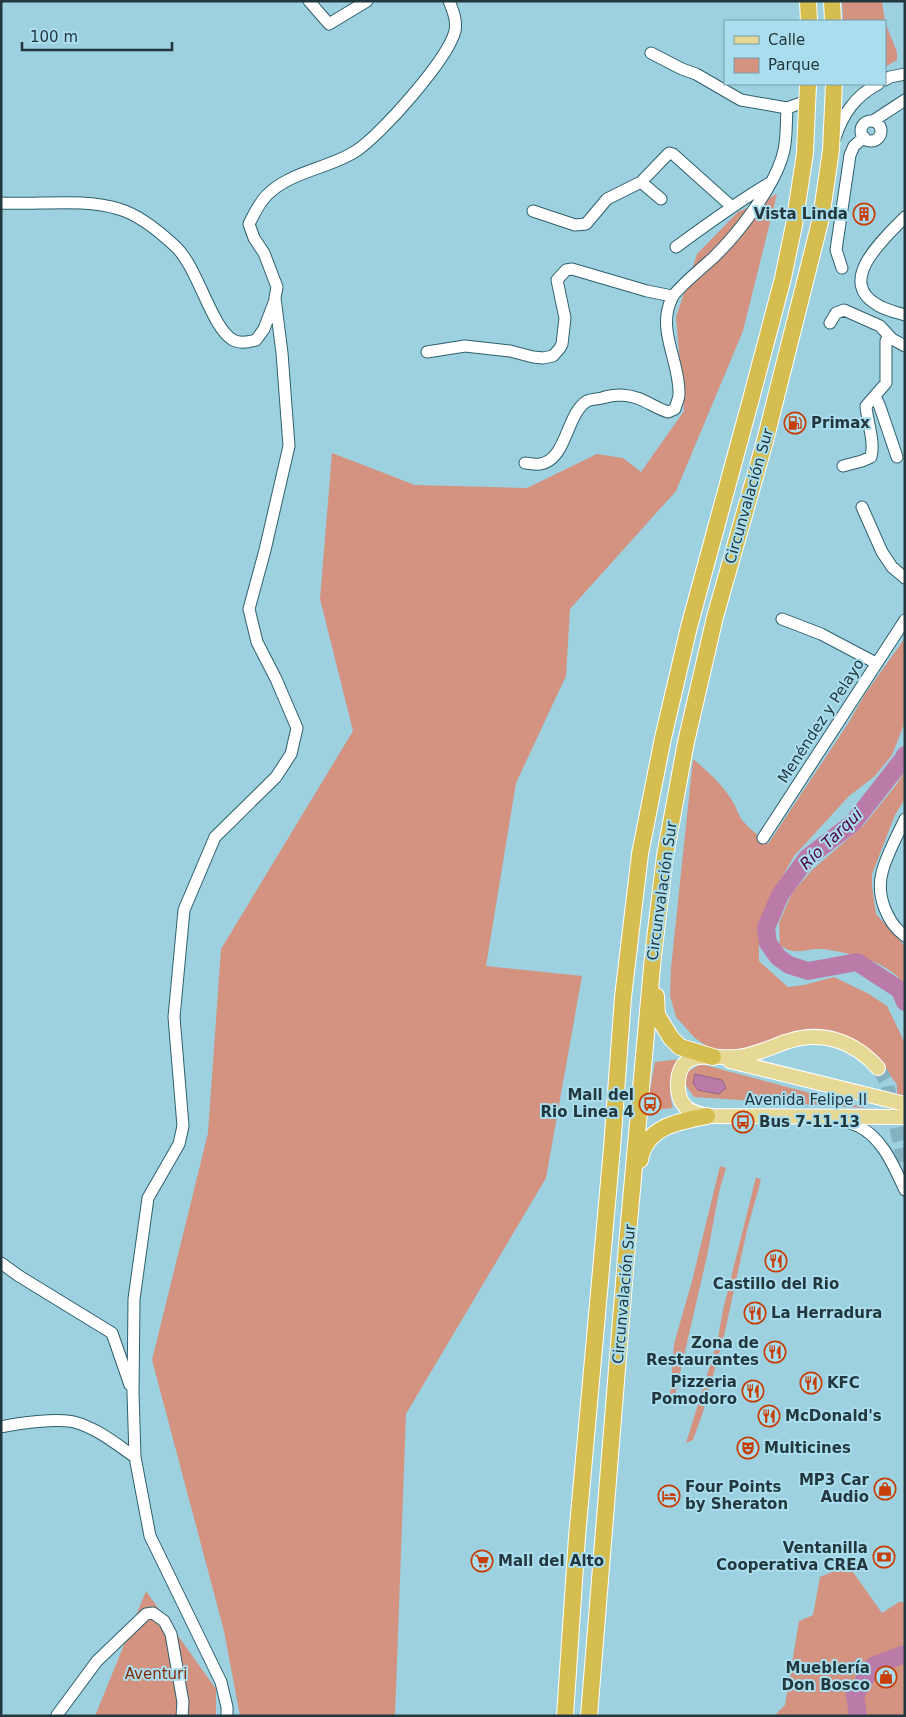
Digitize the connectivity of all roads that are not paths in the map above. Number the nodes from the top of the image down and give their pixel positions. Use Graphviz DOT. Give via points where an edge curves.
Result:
graph roads {
  1 [pos="308,1"];
  2 [pos="367,1"];
  3 [pos="449,1"];
  4 [pos="808,1"];
  5 [pos="832,1"];
  6 [pos="809,20"];
  7 [pos="833,20"];
  8 [pos="651,53"];
  9 [pos="905,74"];
  10 [pos="887,77"];
  11 [pos="808,85"];
  12 [pos="834,85"];
  13 [pos="876,85"];
  14 [pos="905,100"];
  15 [pos="807,101"];
  16 [pos="787,108"];
  17 [pos="832,150"];
  18 [pos="771,181"];
  19 [pos="640,182"];
  20 [pos="661,199"];
  21 [pos="1,203"];
  22 [pos="731,206"];
  23 [pos="533,211"];
  24 [pos="905,217"];
  25 [pos="676,247"];
  26 [pos="842,268"];
  27 [pos="672,296"];
  28 [pos="276,298"];
  29 [pos="905,315"];
  30 [pos="830,322"];
  31 [pos="892,339"];
  32 [pos="905,346"];
  33 [pos="427,352"];
  34 [pos="875,396"];
  35 [pos="897,457"];
  36 [pos="525,462"];
  37 [pos="843,466"];
  38 [pos="862,507"];
  39 [pos="905,578"];
  40 [pos="782,619"];
  41 [pos="905,620"];
  42 [pos="876,663"];
  43 [pos="905,819"];
  44 [pos="763,838"];
  45 [pos="905,936"];
  46 [pos="653,956"];
  47 [pos="713,1057"];
  48 [pos="878,1068"];
  49 [pos="905,1104"];
  50 [pos="707,1116"];
  51 [pos="829,1116"];
  52 [pos="905,1117"];
  53 [pos="905,1190"];
  54 [pos="632,1199"];
  55 [pos="1,1263"];
  56 [pos="133,1394"];
  57 [pos="1,1427"];
  58 [pos="134,1456"];
  59 [pos="226,1713"];
  60 [pos="57,1715"];
  61 [pos="182,1716"];
  62 [pos="564,1716"];
  63 [pos="589,1716"];
  1 -- 2 [label="street" via="329,24"];
  3 -- 28 [label="street" via="456,19 454,32 444,52 374,137 345,158 285,181 259,206 249,224 277,287"];
  4 -- 6 [label="highway"];
  5 -- 7 [label="highway"];
  8 -- 16 [label="street" via="741,100"];
  9 -- 10 [label="street"];
  11 -- 15 [label="highway, Circunvalación Sur"];
  12 -- 17 [label="highway, Circunvalación Sur"];
  13 -- 17 [label="street" via="850,106"];
  14 -- 26 [label="street" via="863,126 864,137 850,155 836,250"];
  15 -- 16 [label="street"];
  15 -- 62 [label="highway, Circunvalación Sur" via="805,153 794,225 689,627 640,854 622,1006 576,1537"];
  16 -- 18 [label="street" via="784,150"];
  17 -- 46 [label="highway, Circunvalación Sur" via="821,218 805,283 763,450 715,617 686,742 665,856"];
  18 -- 22 [label="street"];
  18 -- 27 [label="street" via="721,250"];
  19 -- 20 [label="street"];
  19 -- 22 [label="street" via="669,153 673,154"];
  19 -- 23 [label="street" via="607,199 586,224 575,225"];
  21 -- 28 [label="street" via="107,206 138,218 176,247 185,258 221,327 234,340 246,343 256,340"];
  22 -- 25 [label="street"];
  24 -- 29 [label="street" via="875,249 863,266 861,278 864,294 876,305"];
  27 -- 33 [label="street" via="566,270 557,280 565,318 560,348 553,356 533,357 465,346"];
  27 -- 36 [label="street" via="665,325 679,395 675,409 668,412 643,399 620,395 589,400 580,407 564,442 552,458 540,464"];
  28 -- 56 [label="street" via="289,446 249,609 258,642 298,728 291,754 276,777 215,837 184,910 174,1017 183,1126 179,1144 148,1198 134,1299"];
  30 -- 31 [label="street" via="836,313 844,310 880,326"];
  31 -- 32 [label="street"];
  31 -- 34 [label="street" via="886,341 886,383"];
  34 -- 35 [label="street"];
  34 -- 37 [label="street" via="866,406 871,457"];
  38 -- 39 [label="street" via="887,561"];
  40 -- 42 [label="street" via="821,634"];
  41 -- 42 [label="street, Menéndez y Pelayo"];
  42 -- 44 [label="street, Menéndez y Pelayo"];
  43 -- 45 [label="street" via="882,873 880,892 887,915"];
  46 -- 47 [label="highway" via="657,1015 680,1047"];
  46 -- 54 [label="highway, Circunvalación Sur"];
  47 -- 48 [label="main road" via="752,1055 788,1041 814,1036 830,1038 855,1048"];
  47 -- 49 [label="main road, Avenida Felipe II"];
  47 -- 50 [label="main road" via="695,1057 685,1062 678,1082 683,1104 694,1113"];
  50 -- 51 [label="main road, Avenida Felipe II"];
  50 -- 54 [label="highway" via="676,1122 649,1141 641,1154"];
  51 -- 52 [label="main road, Avenida Felipe II"];
  51 -- 53 [label="street" via="860,1127 874,1138 888,1154"];
  54 -- 63 [label="highway, Circunvalación Sur"];
  55 -- 56 [label="street" via="112,1333"];
  56 -- 58 [label="street"];
  57 -- 58 [label="street" via="42,1421 73,1422 93,1429"];
  58 -- 59 [label="street" via="150,1536 220,1682"];
  60 -- 61 [label="street" via="97,1661 146,1614 153,1614 164,1621 171,1634 183,1702"];
}
